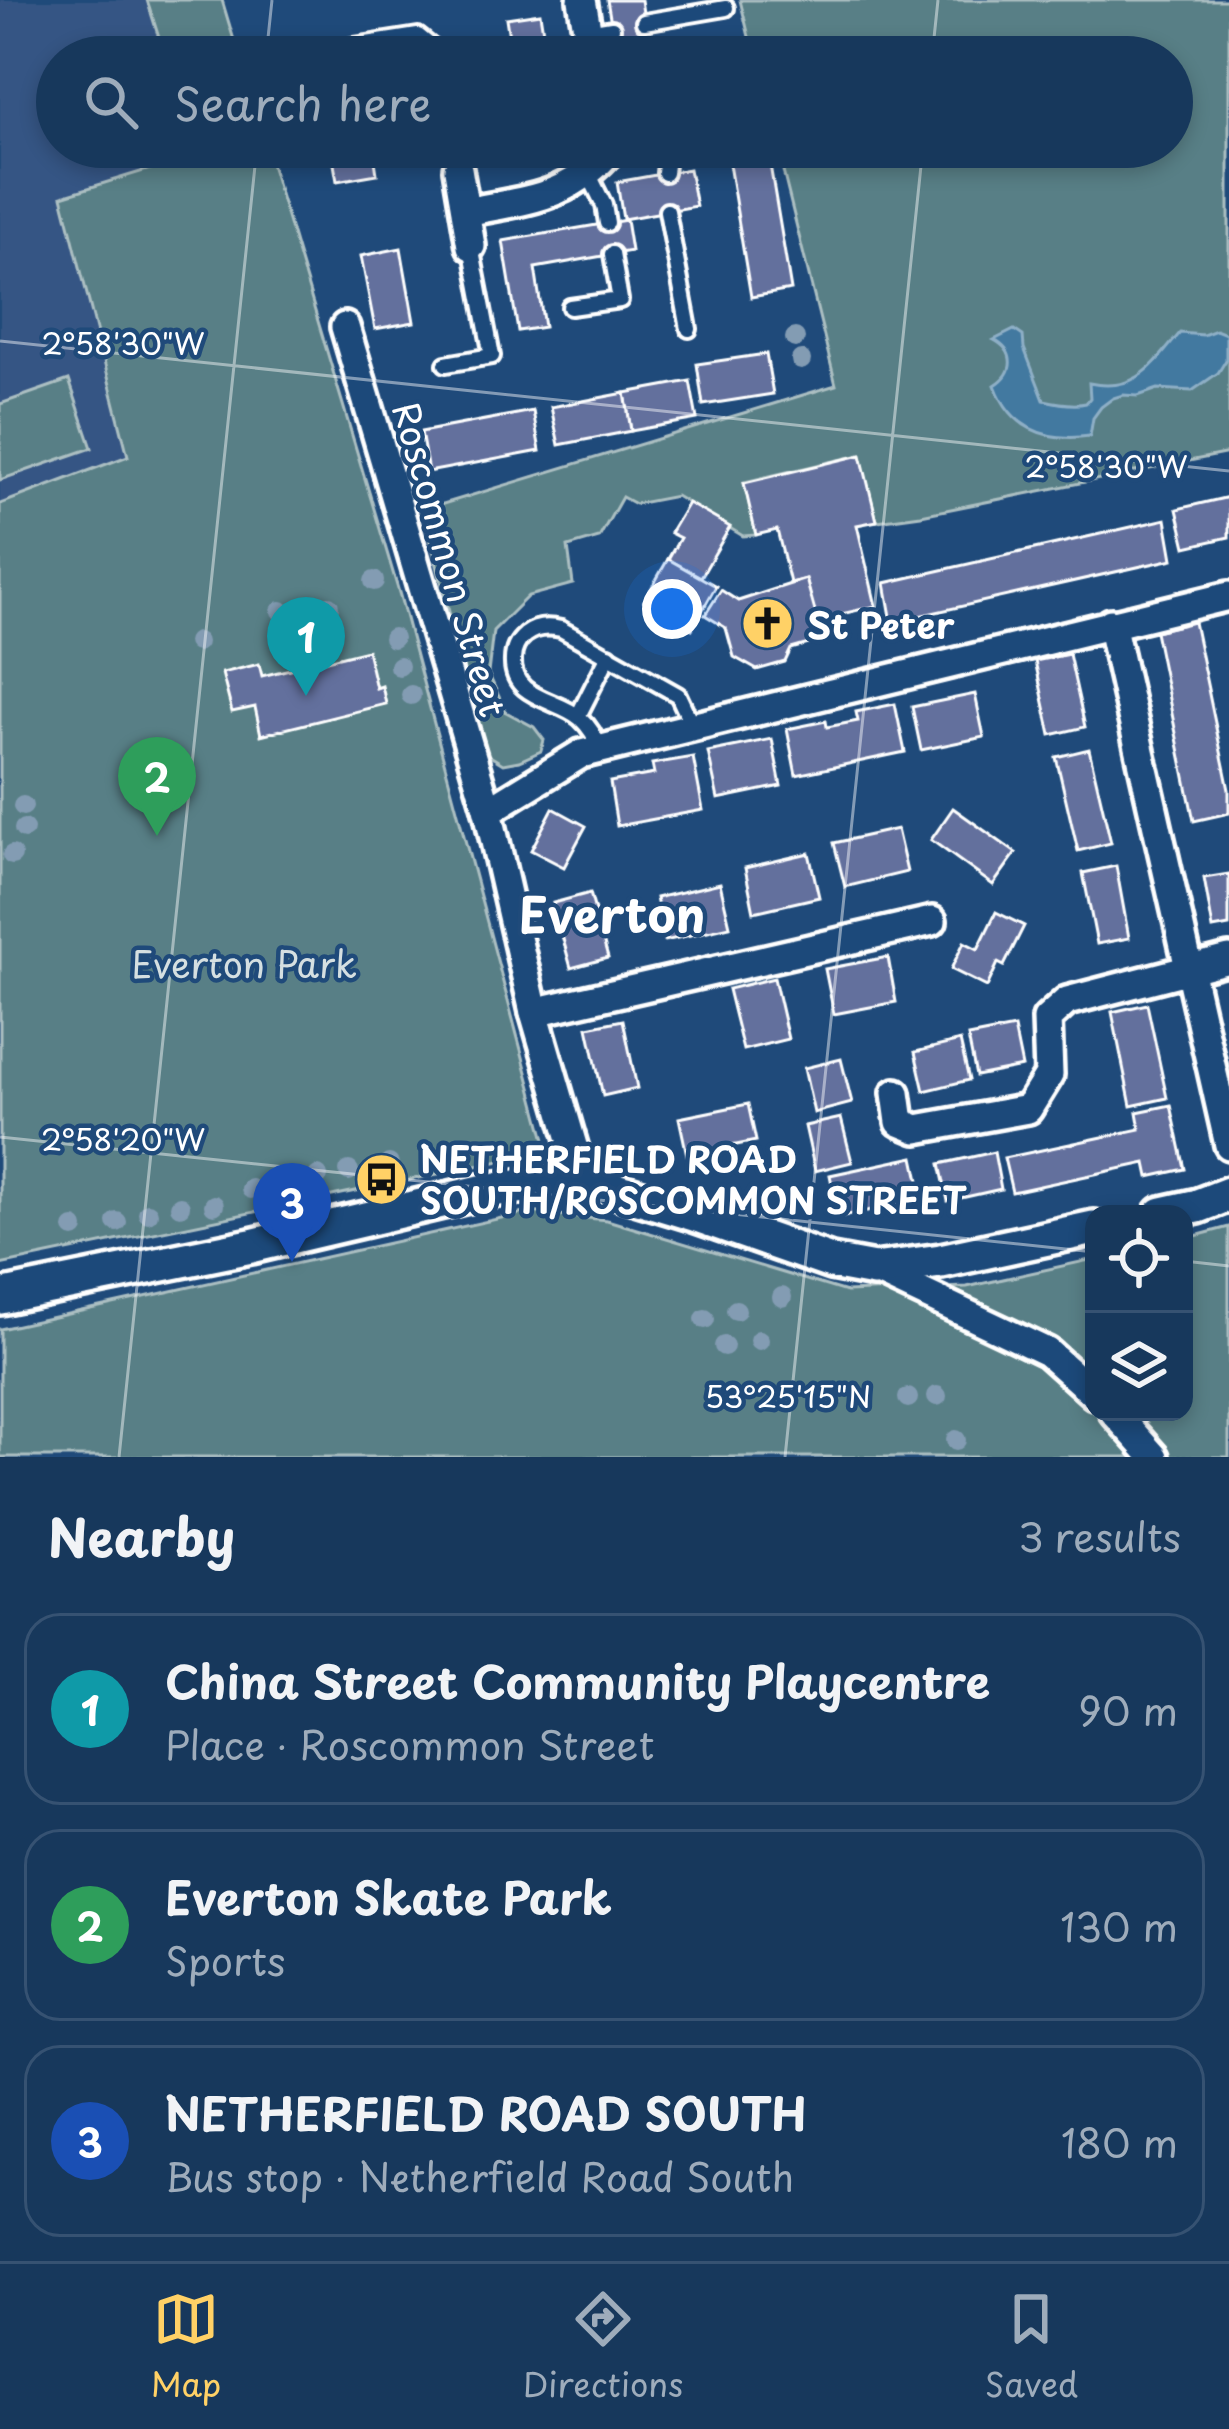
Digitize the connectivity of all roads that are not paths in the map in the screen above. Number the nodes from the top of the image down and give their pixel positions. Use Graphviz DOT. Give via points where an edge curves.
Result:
graph roads {
  1 [pos="581,0"];
  2 [pos="726,8"];
  3 [pos="644,22"];
  4 [pos="596,36"];
  5 [pos="458,168"];
  6 [pos="593,168"];
  7 [pos="665,168"];
  8 [pos="588,173"];
  9 [pos="664,173"];
  10 [pos="667,211"];
  11 [pos="466,212"];
  12 [pos="608,223"];
  13 [pos="471,246"];
  14 [pos="612,254"];
  15 [pos="570,307"];
  16 [pos="345,327"];
  17 [pos="689,329"];
  18 [pos="446,364"];
  19 [pos="1229,596"];
  20 [pos="1111,623"];
  21 [pos="609,655"];
  22 [pos="578,716"];
  23 [pos="693,727"];
  24 [pos="600,750"];
  25 [pos="488,812"];
  26 [pos="932,921"];
  27 [pos="1229,959"];
  28 [pos="1189,969"];
  29 [pos="534,1012"];
  30 [pos="896,1094"];
  31 [pos="1229,1145"];
  32 [pos="583,1180"];
  33 [pos="1229,1193"];
  34 [pos="1193,1207"];
  35 [pos="1085,1230"];
  36 [pos="874,1270"];
  37 [pos="0,1297"];
  38 [pos="1085,1386"];
  39 [pos="1122,1421"];
  40 [pos="1154,1457"];
  1 -- 4 [label="street"];
  2 -- 3 [label="lane"];
  5 -- 11 [label="street"];
  6 -- 8 [label="street"];
  7 -- 9 [label="lane"];
  8 -- 11 [label="street" via="545,196"];
  8 -- 12 [label="lane"];
  10 -- 17 [label="lane"];
  11 -- 13 [label="street"];
  13 -- 18 [label="lane" via="492,356"];
  14 -- 15 [label="lane" via="620,300"];
  16 -- 25 [label="street, Roscommon Street"];
  19 -- 20 [label="street"];
  20 -- 23 [label="street"];
  20 -- 28 [label="street"];
  21 -- 22 [label="lane"];
  21 -- 22 [label="lane" via="551,627 530,631 515,648 520,684"];
  21 -- 23 [label="lane" via="678,695"];
  22 -- 24 [label="lane"];
  23 -- 24 [label="street"];
  24 -- 25 [label="street"];
  25 -- 29 [label="street, Roscommon Street"];
  26 -- 29 [label="street"];
  27 -- 28 [label="street"];
  28 -- 30 [label="street" via="1067,1001 1047,1019 1049,1075 1028,1109 917,1129 900,1122"];
  28 -- 31 [label="street"];
  29 -- 32 [label="street, Roscommon Street"];
  32 -- 36 [label="street"];
  32 -- 37 [label="street" via="489,1190"];
  33 -- 34 [label="street"];
  35 -- 36 [label="street"];
  36 -- 38 [label="street" via="1047,1352"];
  39 -- 40 [label="street"];
}
